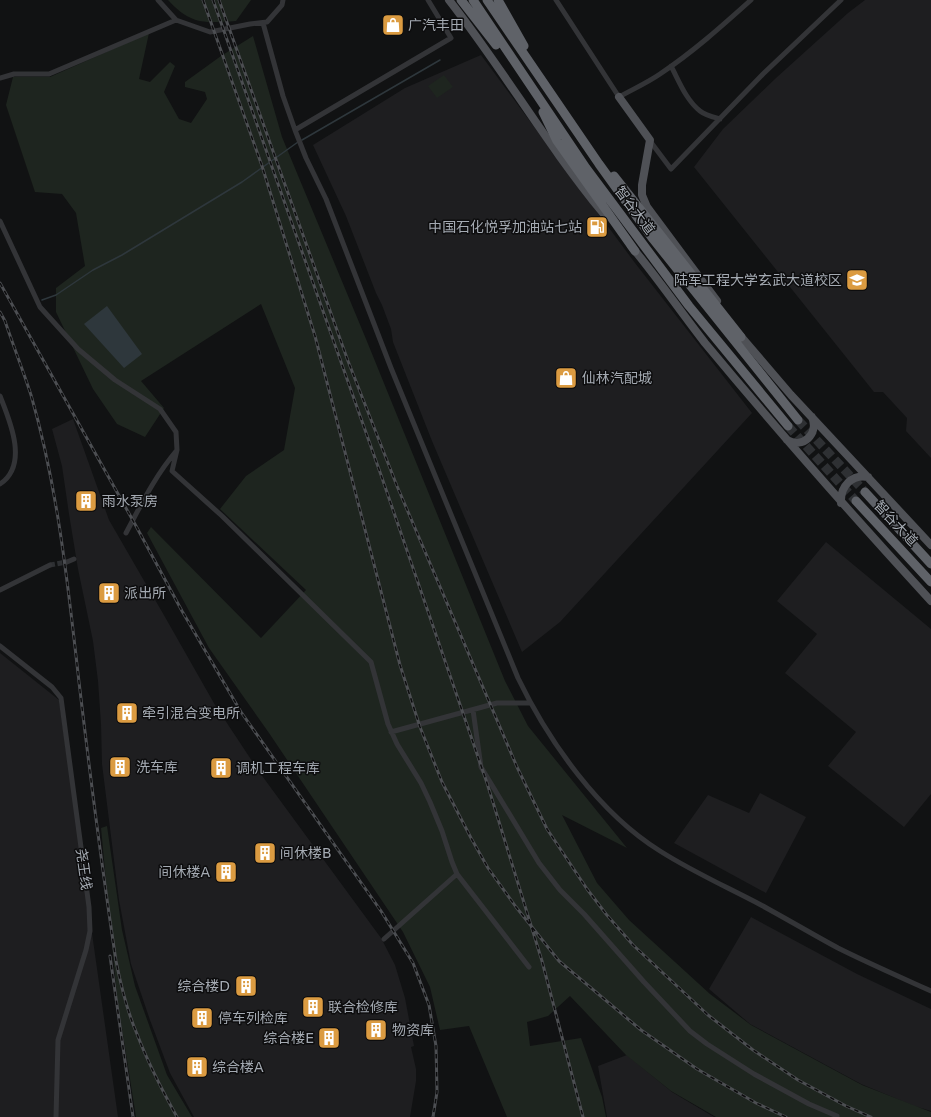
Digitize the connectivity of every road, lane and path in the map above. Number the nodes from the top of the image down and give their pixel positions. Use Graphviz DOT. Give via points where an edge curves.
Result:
graph roads {
  1 [pos="158,0"];
  2 [pos="283,0"];
  3 [pos="428,0"];
  4 [pos="449,0"];
  5 [pos="461,0"];
  6 [pos="473,0"];
  7 [pos="487,0"];
  8 [pos="498,0"];
  9 [pos="556,0"];
  10 [pos="751,0"];
  11 [pos="841,0"];
  12 [pos="176,20"];
  13 [pos="263,23"];
  14 [pos="671,66"];
  15 [pos="0,78"];
  16 [pos="527,82"];
  17 [pos="620,97"];
  18 [pos="557,103"];
  19 [pos="720,119"];
  20 [pos="295,130"];
  21 [pos="650,140"];
  22 [pos="0,221"];
  23 [pos="635,250"];
  24 [pos="741,337"];
  25 [pos="0,396"];
  26 [pos="807,412"];
  27 [pos="798,420"];
  28 [pos="788,426"];
  29 [pos="785,438"];
  30 [pos="177,450"];
  31 [pos="868,477"];
  32 [pos="0,484"];
  33 [pos="865,492"];
  34 [pos="856,501"];
  35 [pos="841,503"];
  36 [pos="126,533"];
  37 [pos="931,545"];
  38 [pos="74,559"];
  39 [pos="67,562"];
  40 [pos="931,564"];
  41 [pos="50,565"];
  42 [pos="931,582"];
  43 [pos="0,590"];
  44 [pos="931,601"];
  45 [pos="0,646"];
  46 [pos="530,703"];
  47 [pos="473,710"];
  48 [pos="391,732"];
  49 [pos="458,874"];
  50 [pos="384,939"];
  51 [pos="529,967"];
  52 [pos="931,991"];
  53 [pos="837,1116"];
  54 [pos="56,1117"];
  1 -- 12 [label="street"];
  2 -- 13 [label="street" via="282,5 267,22"];
  3 -- 20 [label="street" via="451,38"];
  4 -- 23 [label="main road" via="586,192"];
  5 -- 16 [label="highway"];
  6 -- 16 [label="highway, 智谷大道"];
  7 -- 18 [label="highway, 智谷大道"];
  8 -- 18 [label="highway"];
  9 -- 17 [label="street"];
  10 -- 14 [label="street"];
  11 -- 19 [label="street"];
  12 -- 13 [label="street" via="210,32"];
  12 -- 15 [label="street" via="49,74 14,74"];
  13 -- 20 [label="street"];
  14 -- 17 [label="street"];
  14 -- 19 [label="street" via="681,86 700,111"];
  16 -- 23 [label="highway" via="557,141"];
  16 -- 28 [label="highway, 智谷大道" via="586,168 689,306"];
  17 -- 21 [label="main road"];
  18 -- 24 [label="highway"];
  18 -- 27 [label="highway, 智谷大道" via="598,164 654,239"];
  19 -- 21 [label="street" via="671,169"];
  20 -- 46 [label="street" via="326,199 394,375"];
  21 -- 24 [label="main road" via="642,185 642,196 647,207"];
  22 -- 30 [label="street" via="40,307 78,349 115,380 160,410 176,432"];
  23 -- 29 [label="main road" via="705,342"];
  24 -- 26 [label="main road"];
  25 -- 32 [label="street" via="16,446 16,460 10,474"];
  26 -- 29 [label="main road" via="812,416 814,423 811,436 798,443"];
  26 -- 31 [label="main road"];
  29 -- 35 [label="main road"];
  30 -- 36 [label="street" via="151,486"];
  30 -- 48 [label="street" via="172,471 222,516 371,662 382,708"];
  31 -- 35 [label="main road" via="857,477 848,483 841,494"];
  31 -- 37 [label="main road"];
  33 -- 40 [label="highway, 智谷大道"];
  34 -- 42 [label="highway, 智谷大道"];
  35 -- 44 [label="main road"];
  38 -- 39 [label="street"];
  41 -- 43 [label="street"];
  45 -- 54 [label="street, 尧王线" via="52,687 61,698 89,907 90,932 86,950 58,1040"];
  46 -- 47 [label="street" via="497,704"];
  46 -- 52 [label="street" via="568,762 604,805 659,851 838,948"];
  47 -- 48 [label="street"];
  47 -- 53 [label="street" via="481,767 539,863 560,890 659,999 701,1040 774,1085"];
  48 -- 49 [label="street" via="430,802"];
  49 -- 50 [label="street"];
  49 -- 51 [label="street"];
}
